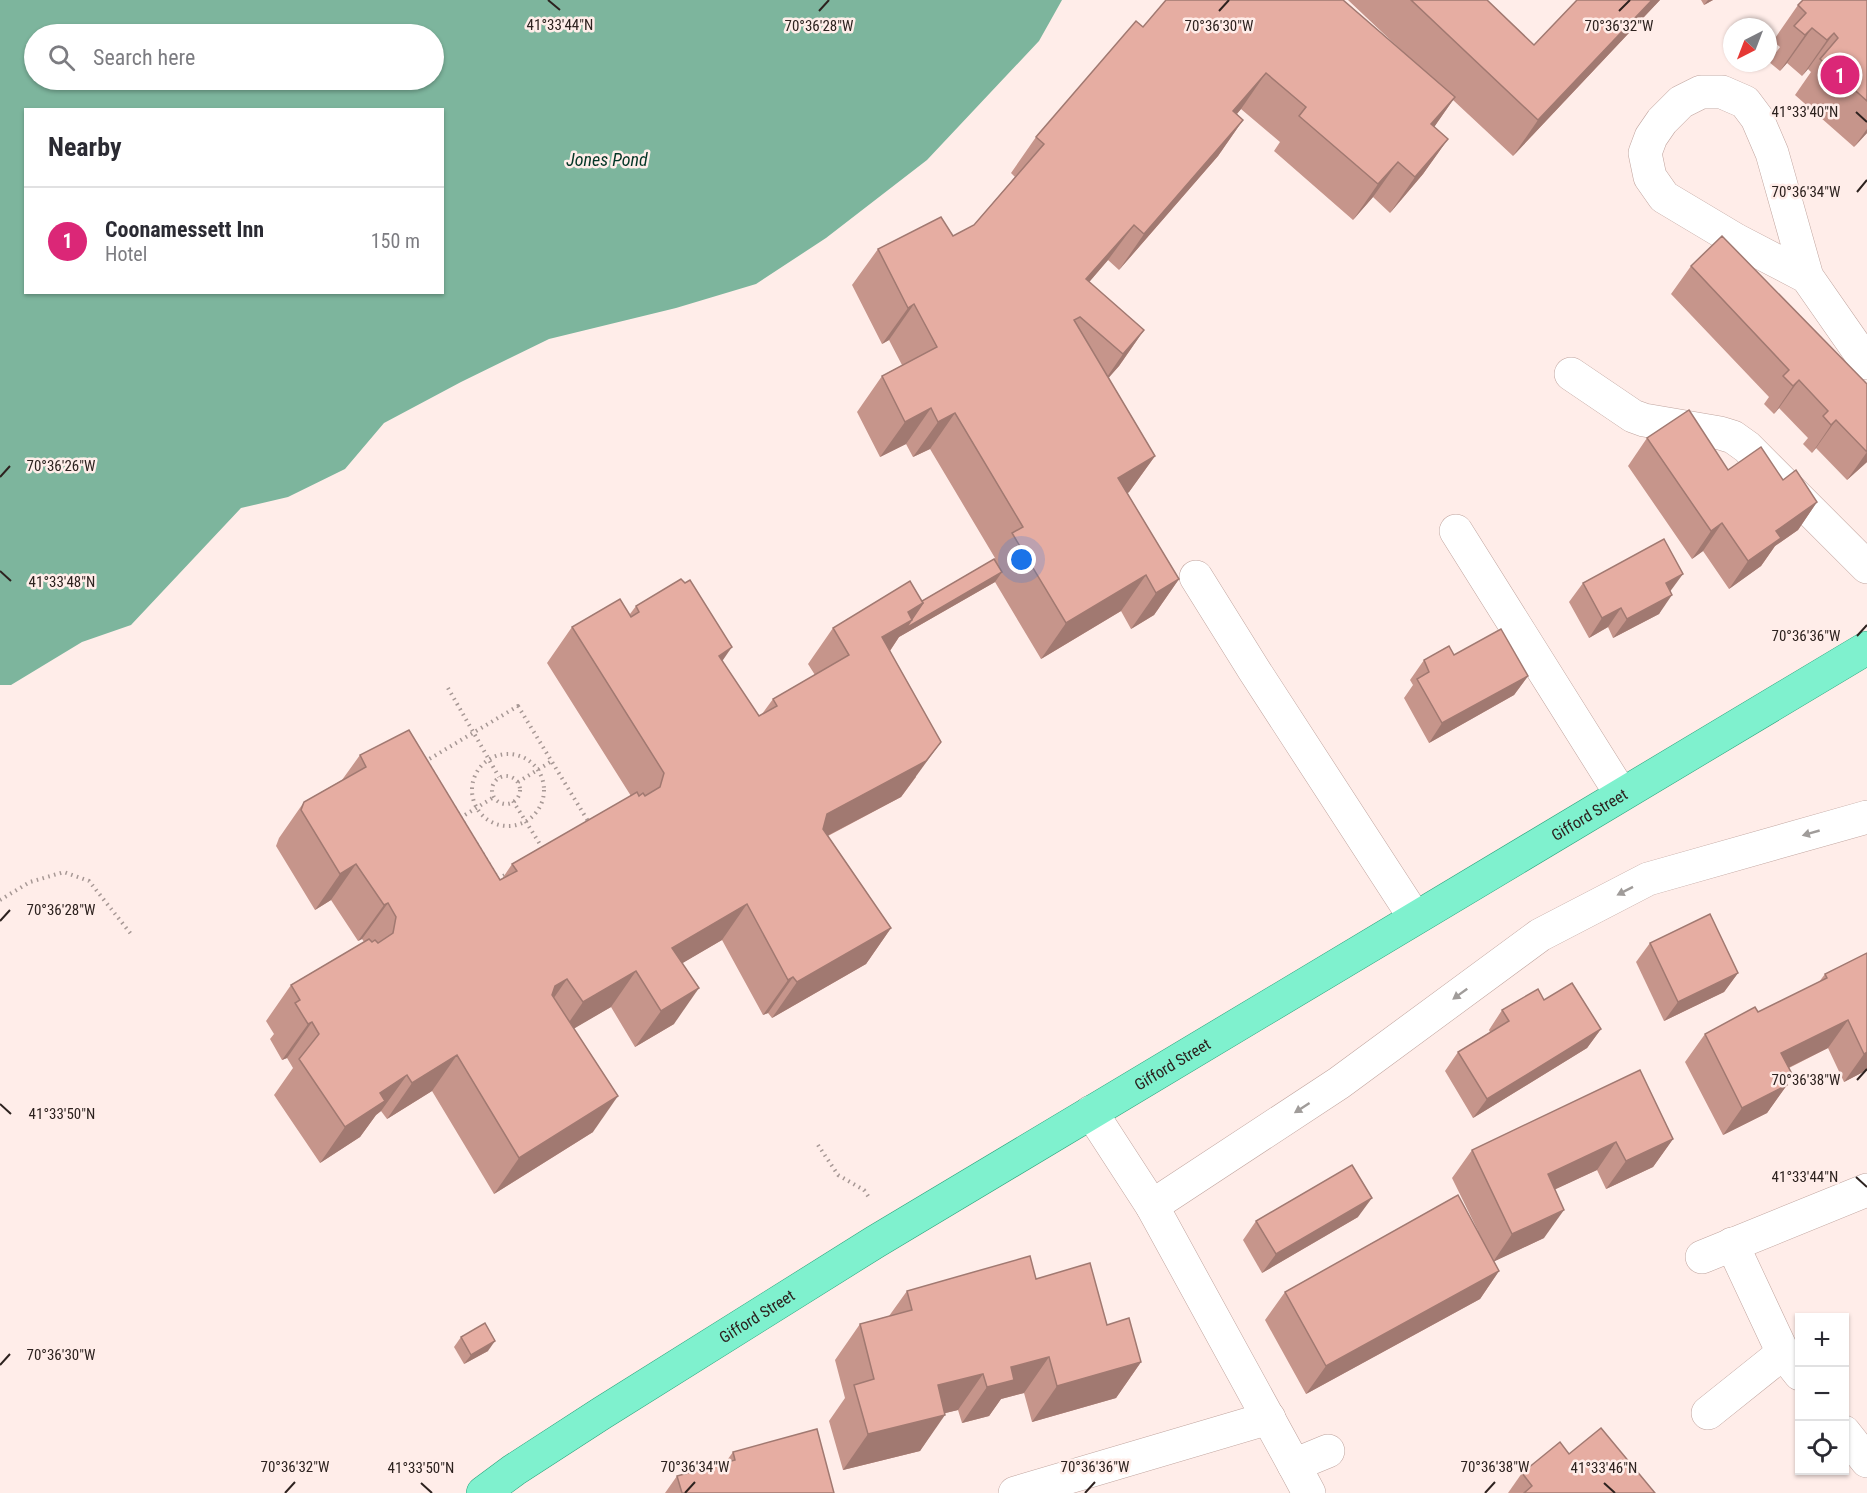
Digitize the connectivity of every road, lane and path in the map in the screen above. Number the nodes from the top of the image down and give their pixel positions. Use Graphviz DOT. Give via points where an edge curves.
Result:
graph roads {
  1 [pos="1807,277"];
  2 [pos="1867,363"];
  3 [pos="1571,374"];
  4 [pos="1456,531"];
  5 [pos="1867,567"];
  6 [pos="1196,577"];
  7 [pos="1867,648"];
  8 [pos="447,688"];
  9 [pos="474,733"];
  10 [pos="489,759"];
  11 [pos="552,761"];
  12 [pos="538,770"];
  13 [pos="499,777"];
  14 [pos="518,782"];
  15 [pos="1621,794"];
  16 [pos="494,797"];
  17 [pos="513,801"];
  18 [pos="476,808"];
  19 [pos="1867,817"];
  20 [pos="460,818"];
  21 [pos="527,822"];
  22 [pos="544,852"];
  23 [pos="0,900"];
  24 [pos="1415,918"];
  25 [pos="130,934"];
  26 [pos="1091,1112"];
  27 [pos="818,1145"];
  28 [pos="1867,1190"];
  29 [pos="1152,1206"];
  30 [pos="875,1208"];
  31 [pos="1732,1244"];
  32 [pos="1702,1257"];
  33 [pos="1791,1364"];
  34 [pos="1708,1413"];
  35 [pos="1269,1418"];
  36 [pos="1849,1437"];
  37 [pos="1328,1451"];
  38 [pos="1867,1461"];
  39 [pos="1294,1465"];
  40 [pos="483,1493"];
  41 [pos="1015,1493"];
  42 [pos="1310,1493"];
  1 -- 1 [label="lane" via="1664,197 1650,177 1646,153 1651,137 1681,102 1701,92 1722,92 1745,102 1757,118 1772,153"];
  1 -- 2 [label="lane"];
  3 -- 5 [label="lane" via="1633,416 1733,437"];
  4 -- 15 [label="lane"];
  6 -- 24 [label="lane"];
  7 -- 15 [label="main road, Gifford Street"];
  8 -- 9 [label="path"];
  9 -- 10 [label="path"];
  9 -- 11 [label="path" via="518,706"];
  9 -- 20 [label="path" via="426,761"];
  10 -- 12 [label="path" via="507,754 520,756"];
  10 -- 13 [label="path"];
  10 -- 18 [label="path" via="476,772 472,784"];
  11 -- 12 [label="path"];
  11 -- 22 [label="path" via="591,826"];
  12 -- 14 [label="path"];
  12 -- 21 [label="path" via="544,782 542,805"];
  13 -- 14 [label="path" via="511,776"];
  13 -- 16 [label="path" via="493,784"];
  14 -- 17 [label="path" via="519,796"];
  15 -- 24 [label="main road, Gifford Street"];
  16 -- 17 [label="path" via="502,803"];
  16 -- 18 [label="path"];
  17 -- 21 [label="path"];
  18 -- 20 [label="path"];
  18 -- 21 [label="path" via="484,818 504,827"];
  19 -- 29 [label="lane, one-way" via="1648,879 1540,935 1339,1083"];
  20 -- 22 [label="path" via="498,879"];
  21 -- 22 [label="path"];
  23 -- 25 [label="path" via="30,882 64,872 89,881"];
  24 -- 26 [label="main road, Gifford Street"];
  26 -- 29 [label="lane"];
  26 -- 40 [label="main road, Gifford Street" via="805,1285"];
  27 -- 30 [label="path" via="832,1169 864,1191"];
  28 -- 31 [label="lane"];
  29 -- 35 [label="lane"];
  31 -- 32 [label="lane"];
  31 -- 33 [label="lane"];
  33 -- 34 [label="lane"];
  35 -- 39 [label="lane"];
  35 -- 41 [label="lane"];
  36 -- 38 [label="lane"];
  37 -- 39 [label="lane"];
  39 -- 42 [label="lane"];
}
